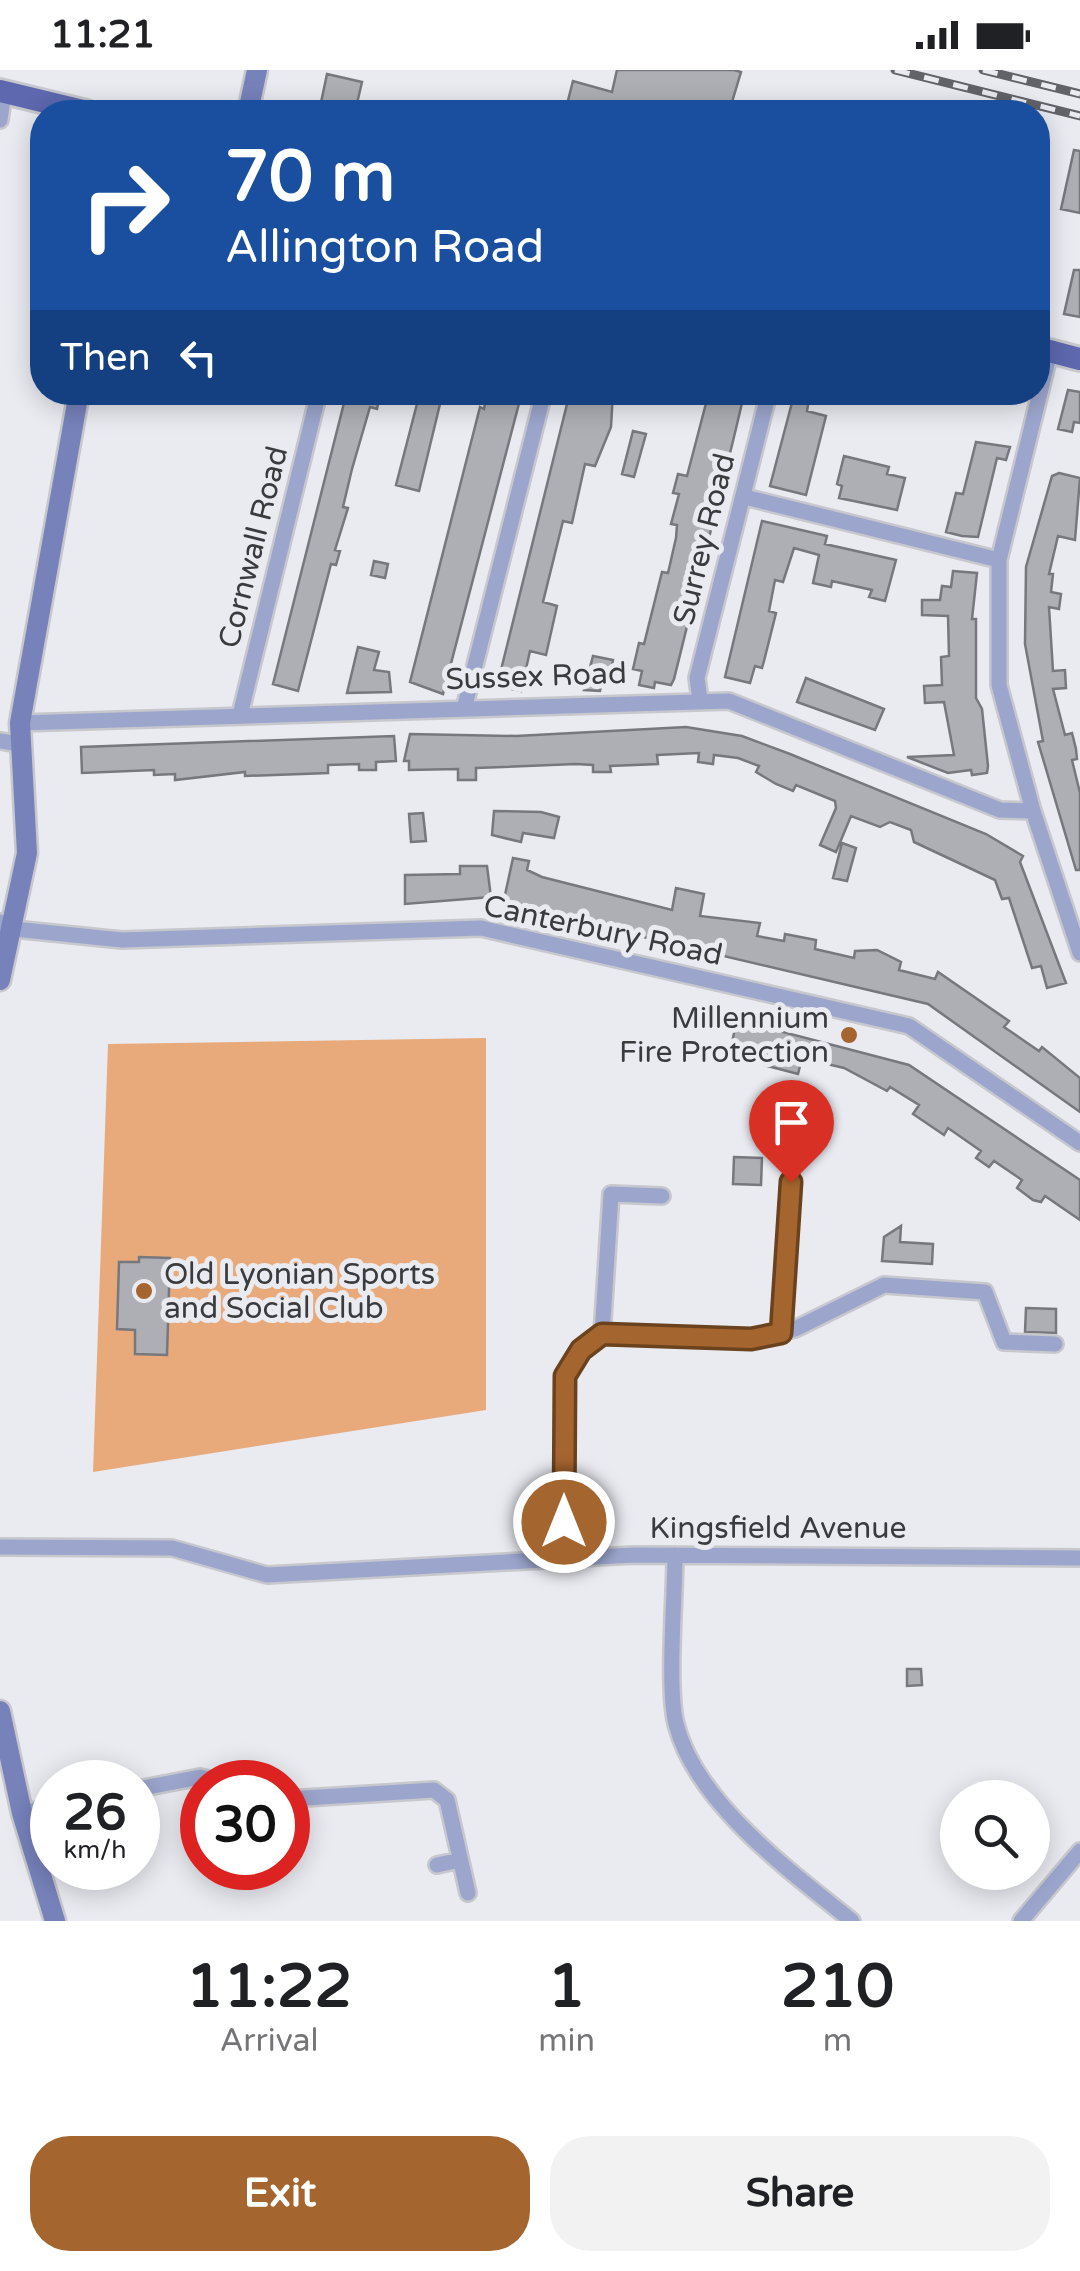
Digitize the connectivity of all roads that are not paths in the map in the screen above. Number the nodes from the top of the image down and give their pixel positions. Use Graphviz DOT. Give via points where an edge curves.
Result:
graph roads {
  1 [pos="256,70"];
  2 [pos="2,92"];
  3 [pos="36,100"];
  4 [pos="250,100"];
  5 [pos="0,120"];
  6 [pos="1050,352"];
  7 [pos="1080,359"];
  8 [pos="77,405"];
  9 [pos="316,405"];
  10 [pos="541,405"];
  11 [pos="765,405"];
  12 [pos="1032,405"];
  13 [pos="744,496"];
  14 [pos="1000,560"];
  15 [pos="700,700"];
  16 [pos="465,706"];
  17 [pos="240,715"];
  18 [pos="13,736"];
  19 [pos="1033,811"];
  20 [pos="7,926"];
  21 [pos="1080,954"];
  22 [pos="0,980"];
  23 [pos="1080,1144"];
  24 [pos="791,1182"];
  25 [pos="662,1196"];
  26 [pos="781,1333"];
  27 [pos="602,1334"];
  28 [pos="1056,1344"];
  29 [pos="0,1547"];
  30 [pos="675,1555"];
  31 [pos="564,1558"];
  32 [pos="1080,1558"];
  33 [pos="0,1711"];
  34 [pos="2,1737"];
  35 [pos="310,1798"];
  36 [pos="30,1811"];
  37 [pos="22,1813"];
  38 [pos="1080,1851"];
  39 [pos="460,1860"];
  40 [pos="437,1865"];
  41 [pos="468,1894"];
  42 [pos="48,1917"];
  43 [pos="852,1921"];
  44 [pos="1021,1921"];
  1 -- 4 [label="street"];
  2 -- 3 [label="main road"];
  2 -- 5 [label="street"];
  6 -- 7 [label="main road"];
  8 -- 18 [label="street"];
  9 -- 17 [label="street, Cornwall Road"];
  10 -- 16 [label="street"];
  11 -- 13 [label="street, Surrey Road"];
  12 -- 14 [label="street"];
  13 -- 14 [label="street"];
  13 -- 15 [label="street, Surrey Road" via="697,678"];
  14 -- 19 [label="street" via="999,685"];
  15 -- 16 [label="street, Sussex Road"];
  15 -- 19 [label="street, Sussex Road" via="729,701 1000,810"];
  16 -- 17 [label="street, Sussex Road"];
  17 -- 18 [label="street, Sussex Road"];
  18 -- 20 [label="street" via="27,853"];
  19 -- 21 [label="street"];
  20 -- 22 [label="street"];
  20 -- 23 [label="street, Canterbury Road" via="122,940 481,928 909,1026"];
  24 -- 26 [label="street"];
  25 -- 27 [label="street" via="610,1194"];
  26 -- 27 [label="street" via="751,1339"];
  26 -- 28 [label="street" via="884,1285 986,1292 1004,1342"];
  27 -- 31 [label="street" via="581,1350 565,1376"];
  29 -- 31 [label="street, Kingsfield Avenue" via="172,1548 267,1575"];
  30 -- 31 [label="street, Kingsfield Avenue"];
  30 -- 32 [label="street, Kingsfield Avenue"];
  30 -- 43 [label="street" via="674,1720 688,1762 716,1800"];
  33 -- 34 [label="street"];
  34 -- 37 [label="street"];
  35 -- 39 [label="street" via="434,1790 447,1800"];
  36 -- 37 [label="street"];
  37 -- 42 [label="street"];
  38 -- 44 [label="street"];
  39 -- 40 [label="street"];
  39 -- 41 [label="street"];
}
